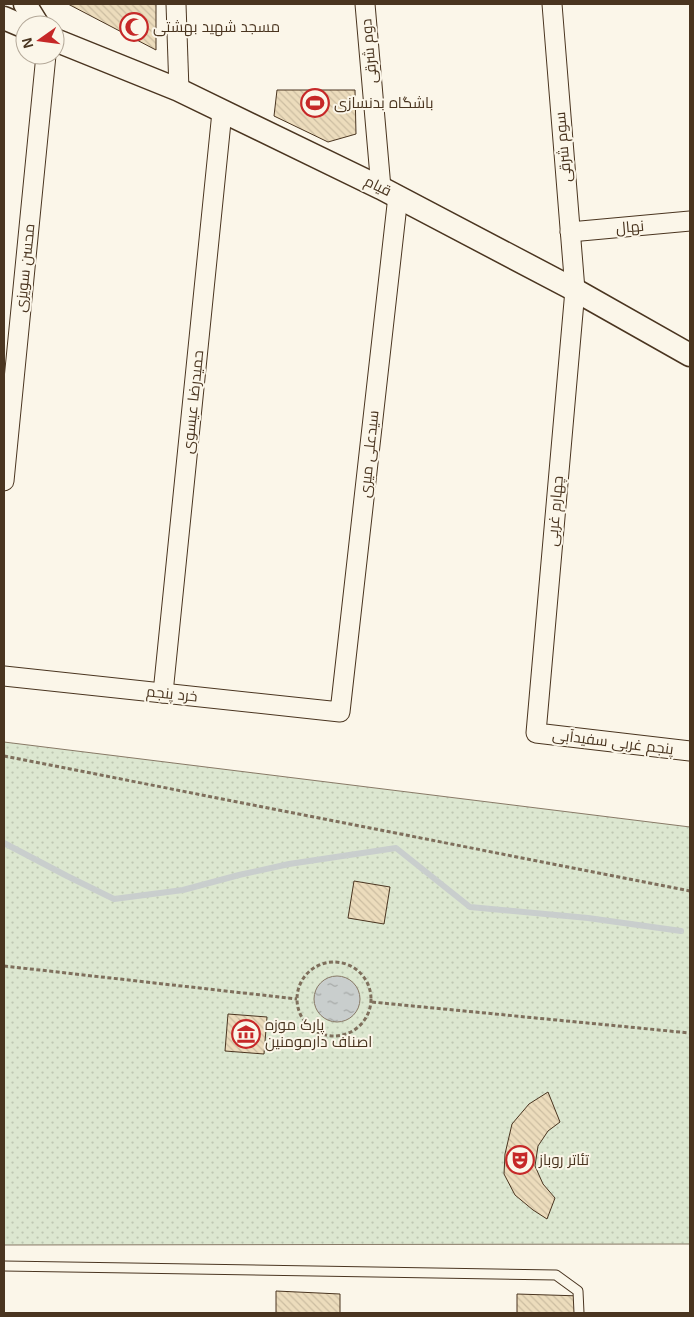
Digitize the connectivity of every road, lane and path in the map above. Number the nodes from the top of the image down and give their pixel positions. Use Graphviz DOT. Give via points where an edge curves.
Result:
graph roads {
  1 [pos="26,4"];
  2 [pos="176,4"];
  3 [pos="365,4"];
  4 [pos="552,4"];
  5 [pos="32,15"];
  6 [pos="65,44"];
  7 [pos="45,65"];
  8 [pos="179,90"];
  9 [pos="222,112"];
  10 [pos="389,192"];
  11 [pos="690,221"];
  12 [pos="570,232"];
  13 [pos="575,290"];
  14 [pos="690,354"];
  15 [pos="4,481"];
  16 [pos="4,676"];
  17 [pos="163,693"];
  18 [pos="340,712"];
  19 [pos="536,733"];
  20 [pos="690,752"];
  21 [pos="4,756"];
  22 [pos="690,891"];
  23 [pos="4,966"];
  24 [pos="297,999"];
  25 [pos="372,1002"];
  26 [pos="690,1034"];
  27 [pos="4,1266"];
  28 [pos="579,1313"];
  1 -- 5 [label="street"];
  2 -- 8 [label="street"];
  3 -- 10 [label="street, دوم شرقی"];
  4 -- 12 [label="street, سوم شرقی"];
  6 -- 8 [label="street, قیام"];
  7 -- 15 [label="street, محسن سویزی"];
  8 -- 9 [label="street, قیام"];
  9 -- 10 [label="street, قیام"];
  9 -- 17 [label="street, حمیدرضا عیسوی"];
  10 -- 13 [label="street, قیام"];
  10 -- 18 [label="street, سیدعلی میری"];
  11 -- 12 [label="street, نهال"];
  12 -- 13 [label="street, سوم شرقی"];
  13 -- 14 [label="street, قیام"];
  13 -- 19 [label="street, چهارم غربی"];
  16 -- 17 [label="street, خرد پنجم"];
  17 -- 18 [label="street, خرد پنجم"];
  19 -- 20 [label="street, پنجم غربی سفیدآبی"];
  21 -- 22 [label="path"];
  23 -- 24 [label="path"];
  24 -- 25 [label="path" via="305,1023 327,1036 352,1032 369,1014"];
  24 -- 25 [label="path" via="299,987 308,972 324,963 336,962 347,964 366,978"];
  25 -- 26 [label="path"];
  27 -- 28 [label="lane" via="556,1275 578,1291"];
}
